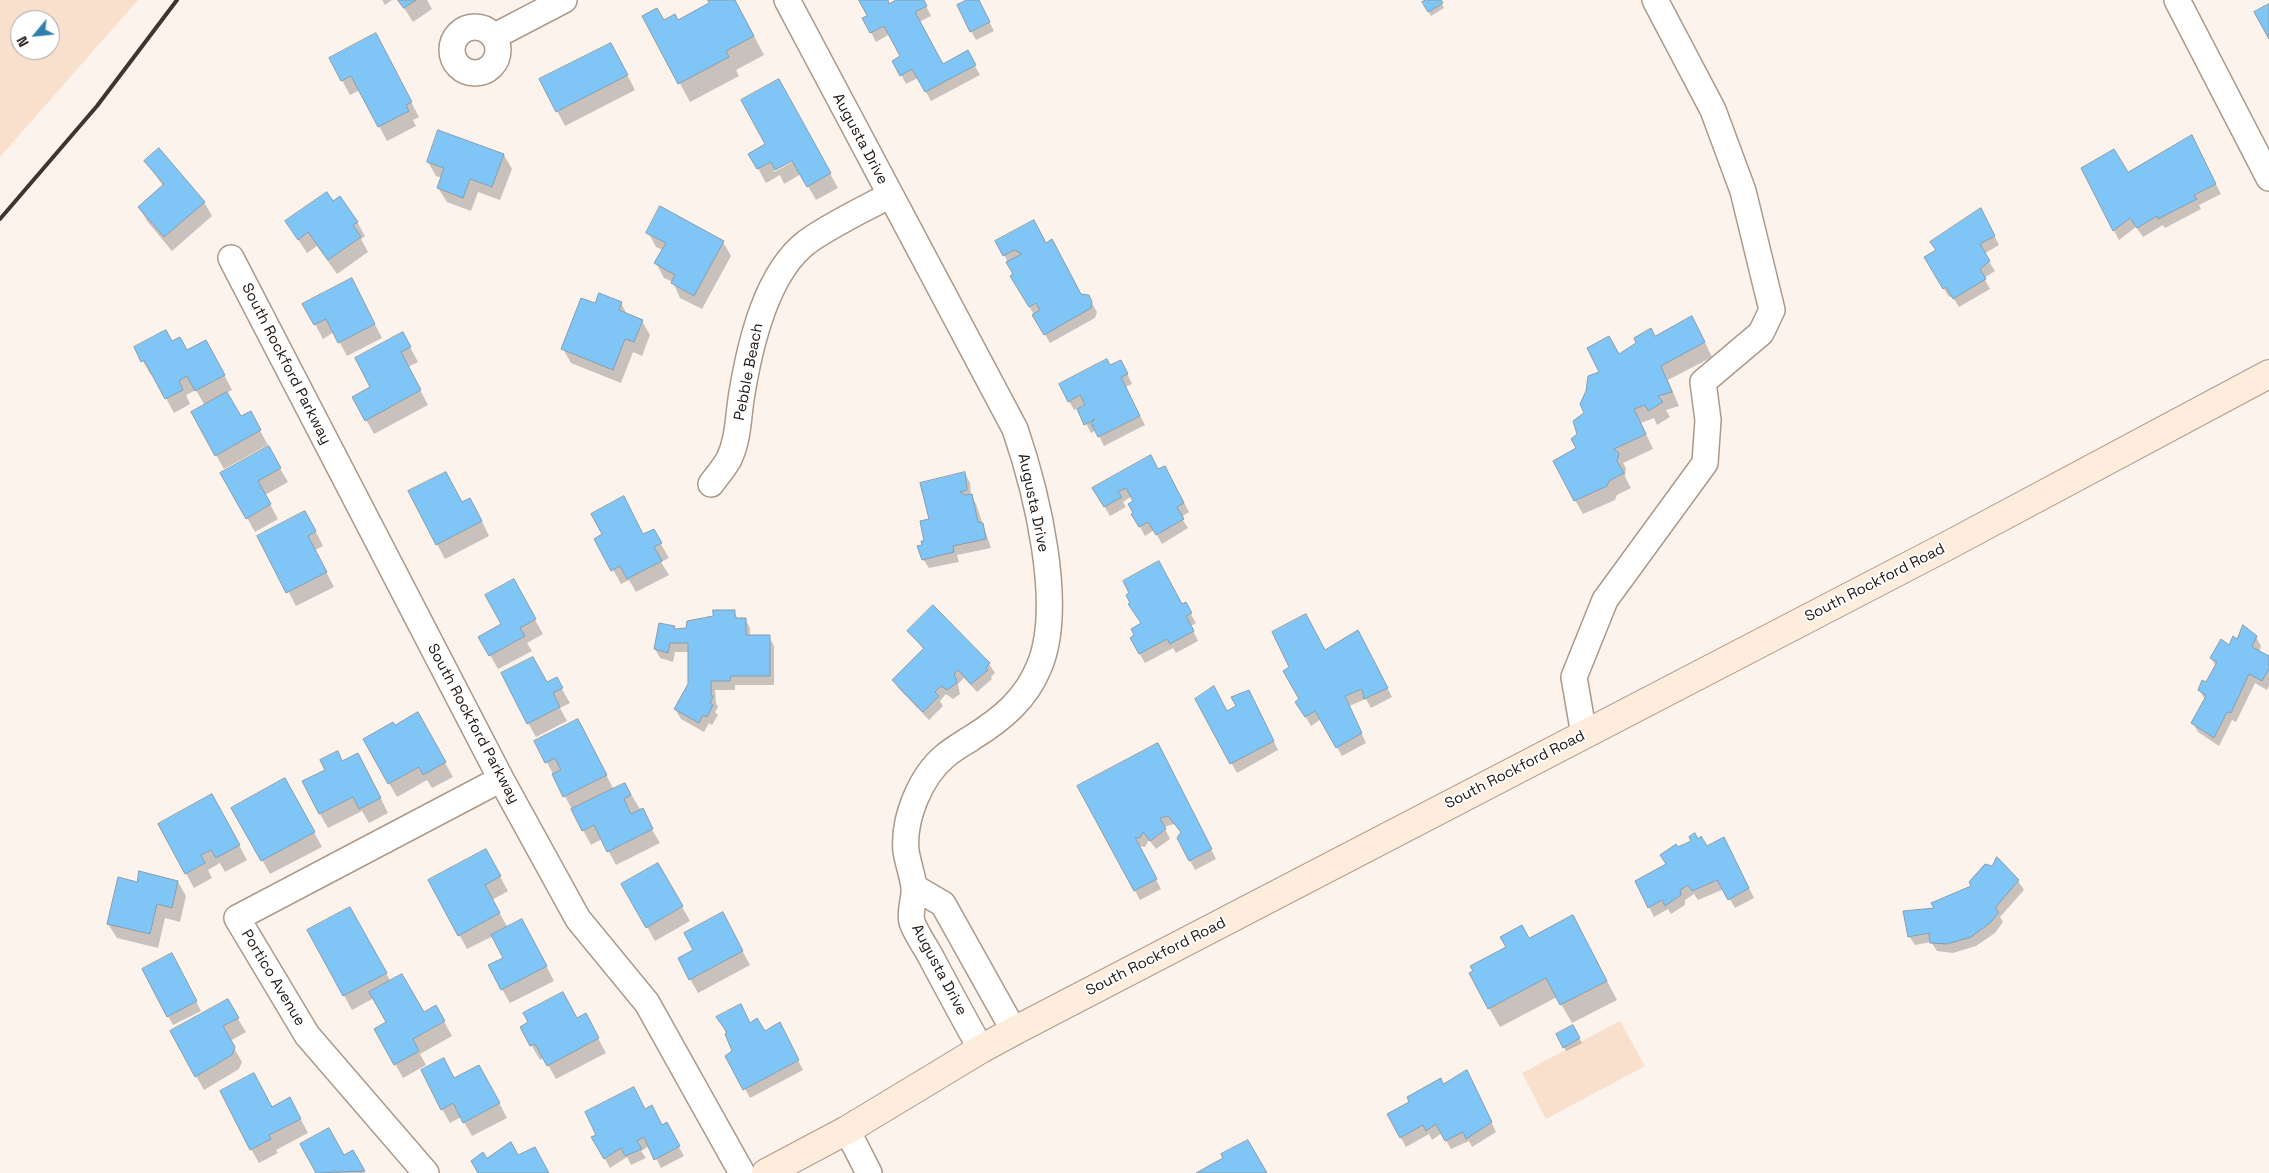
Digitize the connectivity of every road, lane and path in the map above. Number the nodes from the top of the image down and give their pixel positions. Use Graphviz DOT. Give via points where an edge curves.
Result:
graph roads {
  1 [pos="564,0"];
  2 [pos="787,0"];
  3 [pos="1655,0"];
  4 [pos="2177,0"];
  5 [pos="495,36"];
  6 [pos="2269,178"];
  7 [pos="890,195"];
  8 [pos="231,258"];
  9 [pos="2269,374"];
  10 [pos="711,484"];
  11 [pos="1584,735"];
  12 [pos="501,779"];
  13 [pos="914,887"];
  14 [pos="1014,1031"];
  15 [pos="981,1049"];
  16 [pos="847,1130"];
  17 [pos="426,1173"];
  18 [pos="742,1173"];
  19 [pos="766,1173"];
  20 [pos="869,1173"];
  1 -- 5 [label="street"];
  2 -- 7 [label="street, Augusta Drive"];
  3 -- 11 [label="street" via="1713,110 1743,191 1772,310 1760,333 1703,382 1708,420 1706,463 1605,600 1574,677"];
  4 -- 6 [label="street"];
  7 -- 10 [label="street, Pebble Beach" via="806,242 788,262 762,310 750,352 737,435 728,460"];
  7 -- 13 [label="street, Augusta Drive" via="1015,429 1038,514 1048,580 1047,642 1040,666 1019,700 997,722 945,756 929,772 910,814 906,830 908,866"];
  8 -- 12 [label="street, South Rockford Parkway"];
  9 -- 11 [label="street, South Rockford Road" via="1948,546"];
  11 -- 14 [label="street, South Rockford Road"];
  12 -- 17 [label="street, Portico Avenue" via="237,918 307,1035"];
  12 -- 18 [label="street, South Rockford Parkway" via="578,919 647,1003"];
  13 -- 14 [label="street" via="943,904"];
  13 -- 15 [label="street, Augusta Drive" via="912,921"];
  14 -- 15 [label="street, South Rockford Road"];
  15 -- 16 [label="street, South Rockford Road"];
  16 -- 19 [label="street, South Rockford Road"];
  16 -- 20 [label="street"];
}
